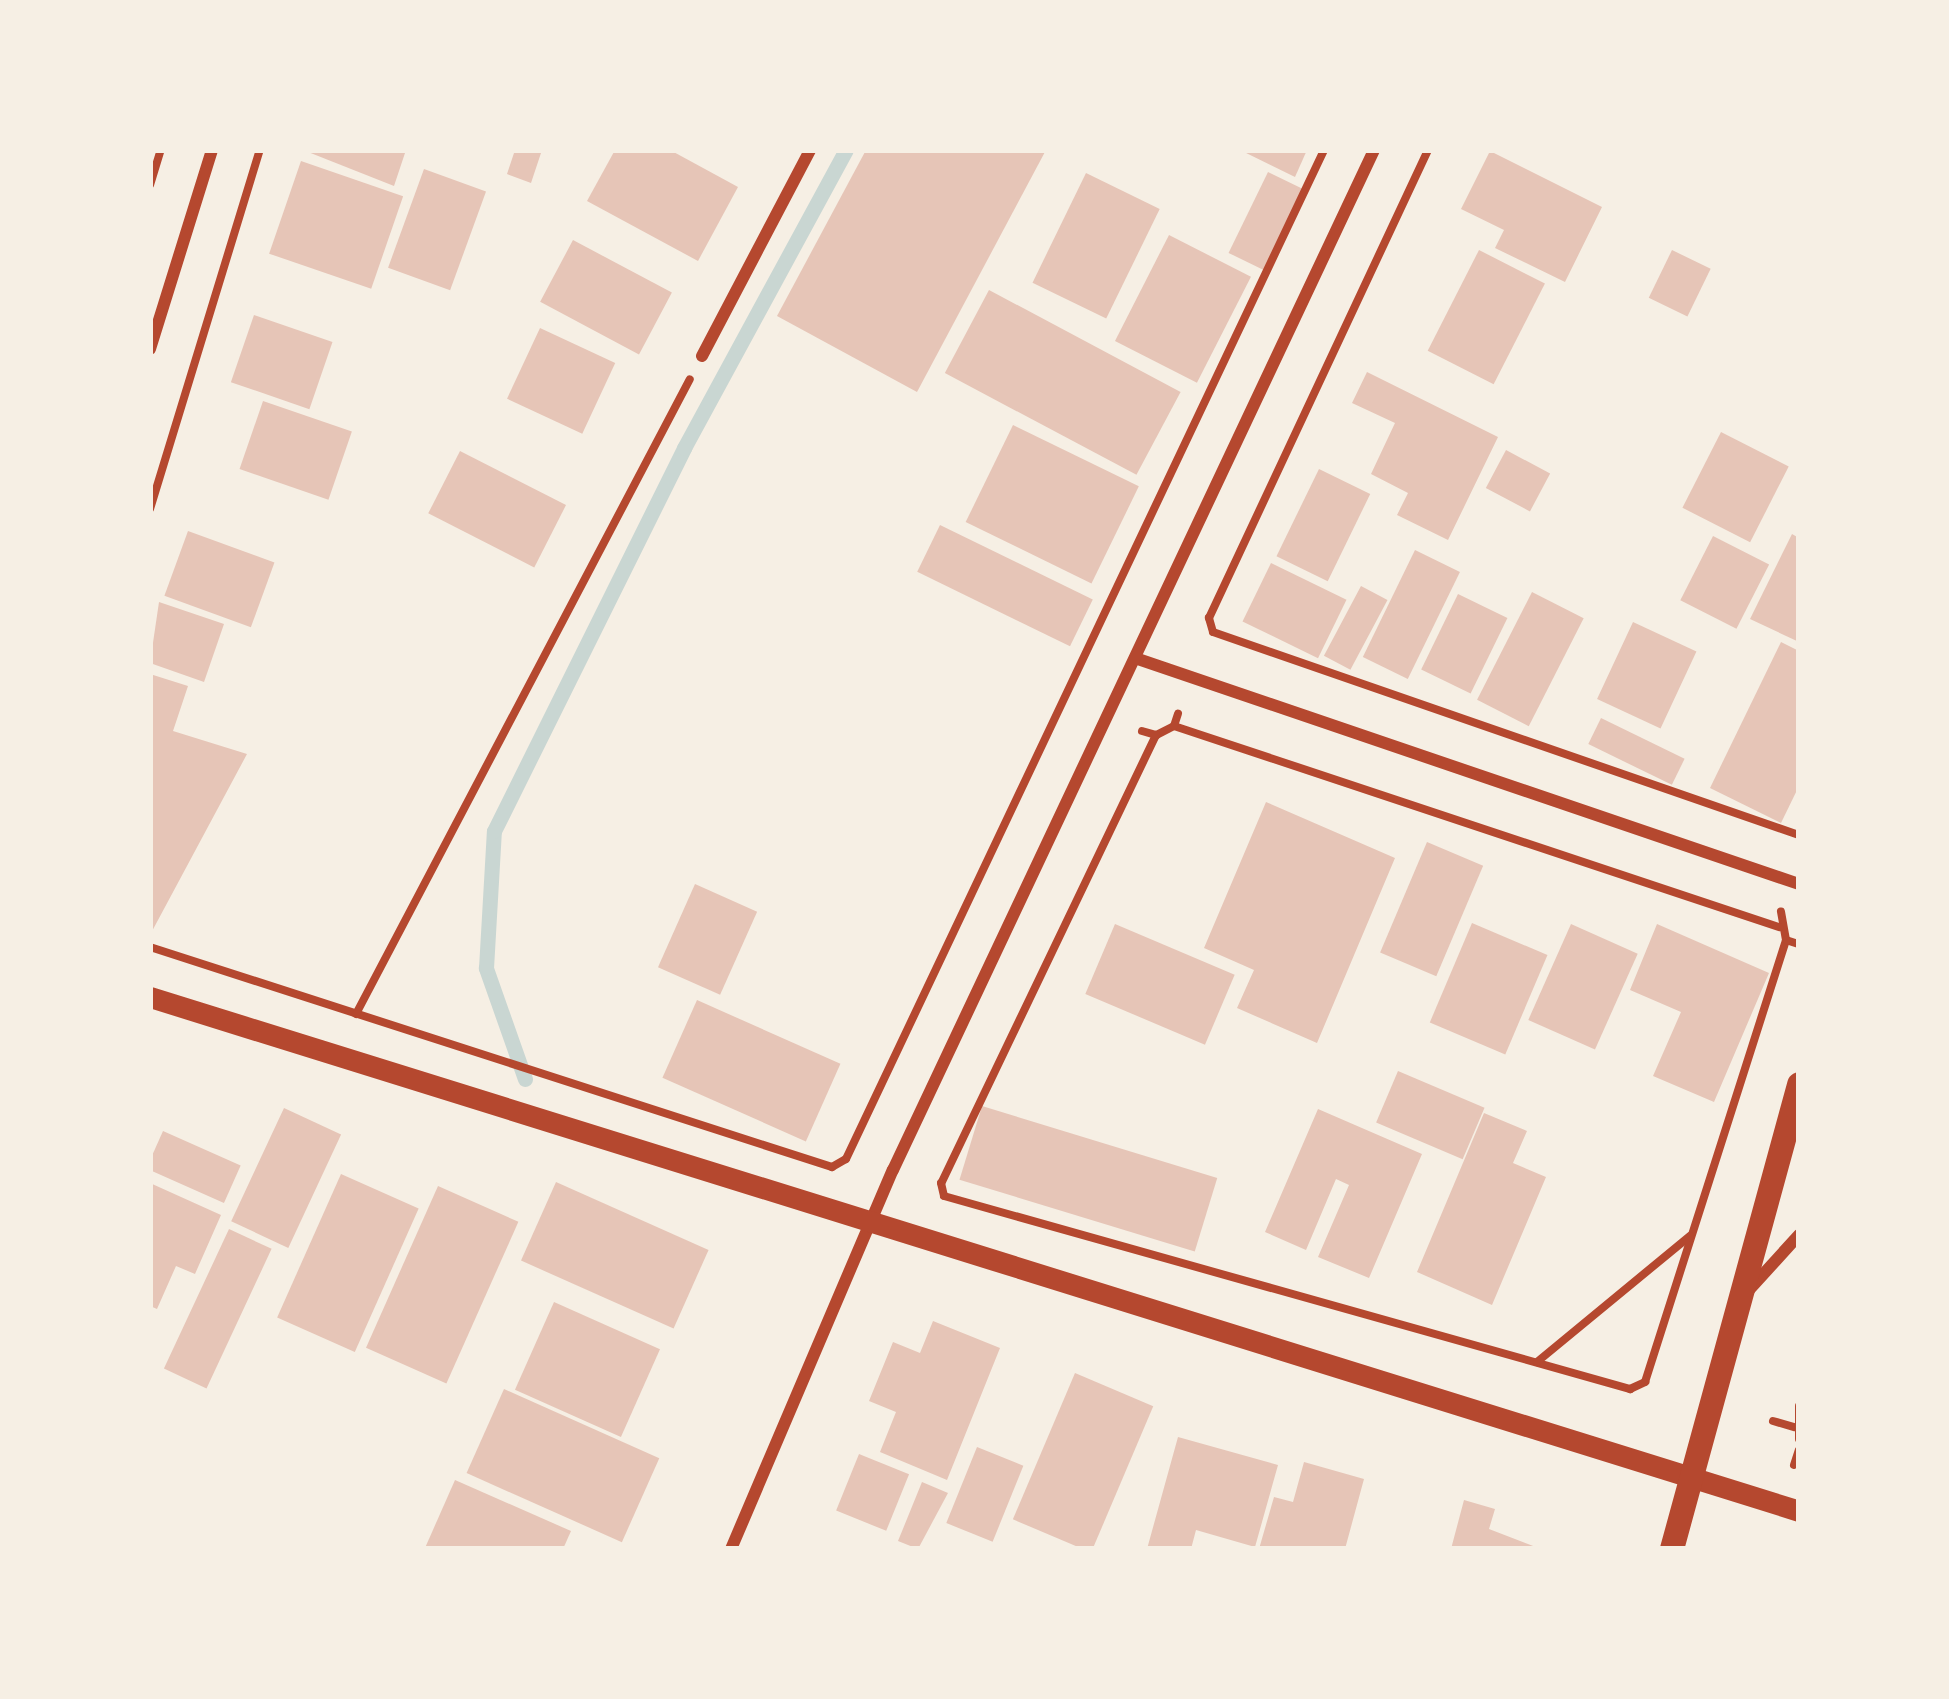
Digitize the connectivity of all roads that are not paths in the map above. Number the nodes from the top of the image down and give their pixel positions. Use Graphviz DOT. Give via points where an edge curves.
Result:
graph roads {
  1 [pos="212,150"];
  2 [pos="810,150"];
  3 [pos="1374,150"];
  4 [pos="150,349"];
  5 [pos="702,356"];
  6 [pos="1135,658"];
  7 [pos="1799,884"];
  8 [pos="150,997"];
  9 [pos="1799,1084"];
  10 [pos="874,1223"];
  11 [pos="1799,1235"];
  12 [pos="1748,1291"];
  13 [pos="1692,1481"];
  14 [pos="1799,1510"];
  15 [pos="731,1549"];
  16 [pos="1672,1549"];
  1 -- 4 [label="street"];
  2 -- 5 [label="street"];
  3 -- 6 [label="street"];
  6 -- 7 [label="street"];
  6 -- 10 [label="street"];
  8 -- 10 [label="street"];
  9 -- 12 [label="main road"];
  10 -- 13 [label="street"];
  10 -- 15 [label="street"];
  11 -- 12 [label="street"];
  12 -- 13 [label="main road"];
  13 -- 14 [label="street"];
  13 -- 16 [label="main road"];
}
